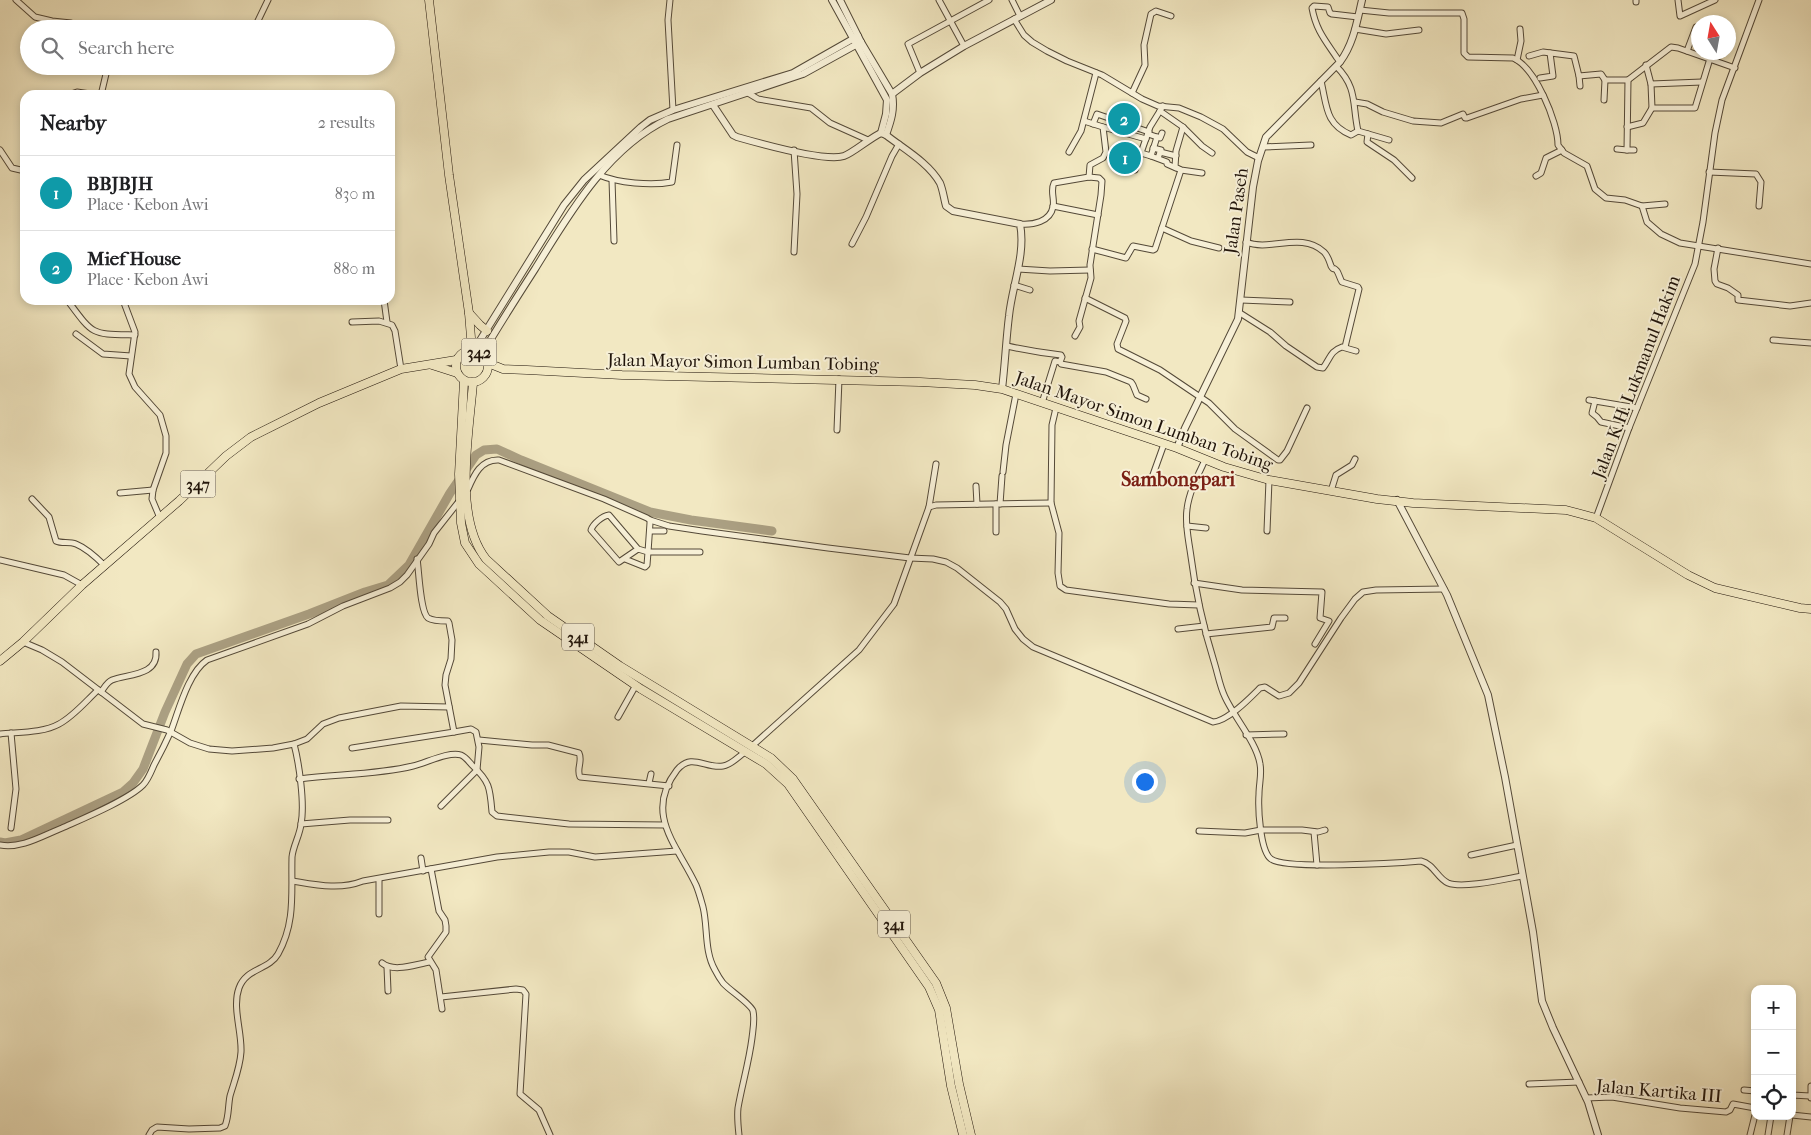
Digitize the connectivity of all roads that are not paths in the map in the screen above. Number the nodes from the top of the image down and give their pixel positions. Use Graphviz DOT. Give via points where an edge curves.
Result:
graph roads {
  1 [pos="16,0"];
  2 [pos="268,0"];
  3 [pos="430,0"];
  4 [pos="670,0"];
  5 [pos="832,0"];
  6 [pos="840,0"];
  7 [pos="939,0"];
  8 [pos="989,0"];
  9 [pos="1012,0"];
  10 [pos="1051,0"];
  11 [pos="1362,0"];
  12 [pos="1678,0"];
  13 [pos="1715,0"];
  14 [pos="1759,0"];
  15 [pos="1704,2"];
  16 [pos="1359,13"];
  17 [pos="1171,16"];
  18 [pos="1017,17"];
  19 [pos="48,20"];
  20 [pos="258,20"];
  21 [pos="951,22"];
  22 [pos="1355,29"];
  23 [pos="1520,29"];
  24 [pos="1420,30"];
  25 [pos="1691,40"];
  26 [pos="857,41"];
  27 [pos="964,46"];
  28 [pos="1687,51"];
  29 [pos="1550,52"];
  30 [pos="1691,52"];
  31 [pos="1529,56"];
  32 [pos="1710,60"];
  33 [pos="1713,60"];
  34 [pos="1519,61"];
  35 [pos="1338,64"];
  36 [pos="1646,65"];
  37 [pos="1734,68"];
  38 [pos="920,73"];
  39 [pos="1096,73"];
  40 [pos="106,75"];
  41 [pos="1579,76"];
  42 [pos="1540,78"];
  43 [pos="1605,80"];
  44 [pos="1628,80"];
  45 [pos="1321,81"];
  46 [pos="1702,82"];
  47 [pos="1651,84"];
  48 [pos="1580,86"];
  49 [pos="101,90"];
  50 [pos="739,93"];
  51 [pos="748,93"];
  52 [pos="1132,93"];
  53 [pos="892,94"];
  54 [pos="1543,95"];
  55 [pos="1604,100"];
  56 [pos="1355,102"];
  57 [pos="713,105"];
  58 [pos="1652,108"];
  59 [pos="1161,109"];
  60 [pos="673,110"];
  61 [pos="1084,121"];
  62 [pos="1094,124"];
  63 [pos="1103,127"];
  64 [pos="1628,127"];
  65 [pos="1183,128"];
  66 [pos="1358,130"];
  67 [pos="884,134"];
  68 [pos="1368,134"];
  69 [pos="1147,135"];
  70 [pos="868,140"];
  71 [pos="1389,140"];
  72 [pos="899,144"];
  73 [pos="1311,144"];
  74 [pos="677,145"];
  75 [pos="1263,147"];
  76 [pos="1154,148"];
  77 [pos="622,149"];
  78 [pos="1617,149"];
  79 [pos="0,150"];
  80 [pos="794,150"];
  81 [pos="1562,150"];
  82 [pos="1627,150"];
  83 [pos="1634,150"];
  84 [pos="1069,152"];
  85 [pos="1141,152"];
  86 [pos="1160,152"];
  87 [pos="1212,153"];
  88 [pos="1151,156"];
  89 [pos="1176,156"];
  90 [pos="1158,158"];
  91 [pos="1259,158"];
  92 [pos="1178,169"];
  93 [pos="20,170"];
  94 [pos="1134,170"];
  95 [pos="1709,172"];
  96 [pos="1202,173"];
  97 [pos="599,175"];
  98 [pos="1536,176"];
  99 [pos="1089,177"];
  100 [pos="1412,178"];
  101 [pos="612,180"];
  102 [pos="1665,204"];
  103 [pos="564,205"];
  104 [pos="1053,206"];
  105 [pos="1642,206"];
  106 [pos="1759,206"];
  107 [pos="570,211"];
  108 [pos="1098,215"];
  109 [pos="1020,224"];
  110 [pos="1162,228"];
  111 [pos="614,241"];
  112 [pos="1246,242"];
  113 [pos="852,244"];
  114 [pos="1698,246"];
  115 [pos="1219,248"];
  116 [pos="1718,248"];
  117 [pos="1092,250"];
  118 [pos="794,252"];
  119 [pos="1811,264"];
  120 [pos="1018,269"];
  121 [pos="1090,270"];
  122 [pos="1014,285"];
  123 [pos="1030,290"];
  124 [pos="1085,298"];
  125 [pos="1241,300"];
  126 [pos="1290,302"];
  127 [pos="1811,303"];
  128 [pos="71,305"];
  129 [pos="125,305"];
  130 [pos="385,305"];
  131 [pos="469,313"];
  132 [pos="1240,313"];
  133 [pos="352,322"];
  134 [pos="387,322"];
  135 [pos="487,331"];
  136 [pos="470,332"];
  137 [pos="76,334"];
  138 [pos="135,335"];
  139 [pos="1076,336"];
  140 [pos="1773,340"];
  141 [pos="1811,343"];
  142 [pos="1007,346"];
  143 [pos="1345,347"];
  144 [pos="1356,351"];
  145 [pos="476,352"];
  146 [pos="131,356"];
  147 [pos="459,357"];
  148 [pos="1060,362"];
  149 [pos="488,363"];
  150 [pos="430,365"];
  151 [pos="401,368"];
  152 [pos="503,369"];
  153 [pos="457,374"];
  154 [pos="485,375"];
  155 [pos="839,379"];
  156 [pos="464,381"];
  157 [pos="473,383"];
  158 [pos="1002,389"];
  159 [pos="1016,394"];
  160 [pos="1200,398"];
  161 [pos="1146,399"];
  162 [pos="1042,403"];
  163 [pos="1056,408"];
  164 [pos="1307,408"];
  165 [pos="1637,408"];
  166 [pos="1629,428"];
  167 [pos="837,430"];
  168 [pos="1164,444"];
  169 [pos="1176,448"];
  170 [pos="463,450"];
  171 [pos="1355,459"];
  172 [pos="1206,460"];
  173 [pos="936,464"];
  174 [pos="462,476"];
  175 [pos="1269,480"];
  176 [pos="1150,482"];
  177 [pos="976,486"];
  178 [pos="153,490"];
  179 [pos="1331,491"];
  180 [pos="120,493"];
  181 [pos="461,495"];
  182 [pos="32,499"];
  183 [pos="1397,500"];
  184 [pos="977,504"];
  185 [pos="998,504"];
  186 [pos="1051,504"];
  187 [pos="929,507"];
  188 [pos="160,518"];
  189 [pos="1596,518"];
  190 [pos="650,520"];
  191 [pos="1187,526"];
  192 [pos="1206,528"];
  193 [pos="650,531"];
  194 [pos="664,531"];
  195 [pos="1267,531"];
  196 [pos="996,532"];
  197 [pos="638,549"];
  198 [pos="648,552"];
  199 [pos="700,552"];
  200 [pos="910,558"];
  201 [pos="418,559"];
  202 [pos="625,559"];
  203 [pos="0,560"];
  204 [pos="105,566"];
  205 [pos="1194,583"];
  206 [pos="82,585"];
  207 [pos="1444,588"];
  208 [pos="1199,605"];
  209 [pos="1811,609"];
  210 [pos="1285,618"];
  211 [pos="1204,626"];
  212 [pos="1178,629"];
  213 [pos="1206,634"];
  214 [pos="1322,639"];
  215 [pos="23,642"];
  216 [pos="1315,644"];
  217 [pos="156,652"];
  218 [pos="0,661"];
  219 [pos="636,686"];
  220 [pos="99,691"];
  221 [pos="661,696"];
  222 [pos="449,707"];
  223 [pos="1232,710"];
  224 [pos="618,717"];
  225 [pos="169,731"];
  226 [pos="454,732"];
  227 [pos="11,733"];
  228 [pos="0,734"];
  229 [pos="1284,734"];
  230 [pos="1246,735"];
  231 [pos="479,740"];
  232 [pos="294,744"];
  233 [pos="352,748"];
  234 [pos="748,750"];
  235 [pos="477,770"];
  236 [pos="651,774"];
  237 [pos="299,779"];
  238 [pos="649,782"];
  239 [pos="669,786"];
  240 [pos="441,806"];
  241 [pos="388,820"];
  242 [pos="301,824"];
  243 [pos="665,825"];
  244 [pos="11,828"];
  245 [pos="1261,830"];
  246 [pos="1325,830"];
  247 [pos="1199,831"];
  248 [pos="1314,832"];
  249 [pos="0,845"];
  250 [pos="1517,845"];
  251 [pos="677,851"];
  252 [pos="1471,855"];
  253 [pos="421,858"];
  254 [pos="1316,865"];
  255 [pos="431,870"];
  256 [pos="422,871"];
  257 [pos="1522,876"];
  258 [pos="379,879"];
  259 [pos="293,881"];
  260 [pos="379,914"];
  261 [pos="430,962"];
  262 [pos="388,991"];
  263 [pos="441,997"];
  264 [pos="442,1009"];
  265 [pos="952,1065"];
  266 [pos="1579,1082"];
  267 [pos="1529,1084"];
  268 [pos="1811,1086"];
  269 [pos="1744,1090"];
  270 [pos="1751,1091"];
  271 [pos="1796,1095"];
  272 [pos="1811,1097"];
  273 [pos="1586,1098"];
  274 [pos="1751,1107"];
  275 [pos="1796,1116"];
  276 [pos="1811,1117"];
  277 [pos="1754,1120"];
  278 [pos="1770,1120"];
  279 [pos="1790,1120"];
  280 [pos="220,1128"];
  281 [pos="149,1135"];
  282 [pos="217,1135"];
  283 [pos="550,1135"];
  284 [pos="739,1135"];
  285 [pos="963,1135"];
  286 [pos="971,1135"];
  287 [pos="1598,1135"];
  288 [pos="1750,1135"];
  289 [pos="1768,1135"];
  290 [pos="1787,1135"];
  1 -- 19 [label="street" via="35,17"];
  2 -- 20 [label="street"];
  3 -- 131 [label="main road" via="449,175"];
  4 -- 60 [label="street" via="668,20"];
  5 -- 26 [label="street"];
  6 -- 26 [label="street"];
  7 -- 21 [label="street"];
  8 -- 21 [label="street"];
  9 -- 18 [label="street"];
  10 -- 18 [label="street"];
  11 -- 16 [label="street, Jalan Paseh"];
  12 -- 15 [label="street" via="1680,16"];
  13 -- 15 [label="street"];
  14 -- 37 [label="street, Jalan K.H. Lukmanul Hakim"];
  16 -- 22 [label="street, Jalan Paseh"];
  16 -- 34 [label="street" via="1462,13 1464,53 1468,58"];
  16 -- 35 [label="street" via="1332,14 1328,6 1312,8 1315,25"];
  17 -- 52 [label="street" via="1151,14 1144,45 1145,65"];
  18 -- 27 [label="street"];
  18 -- 39 [label="street" via="1024,35 1032,42 1067,62"];
  21 -- 27 [label="street"];
  21 -- 38 [label="street" via="908,44"];
  22 -- 24 [label="street" via="1386,34"];
  22 -- 35 [label="street, Jalan Paseh" via="1352,43"];
  23 -- 34 [label="street"];
  25 -- 28 [label="street"];
  26 -- 50 [label="street" via="793,73"];
  26 -- 51 [label="street" via="803,74"];
  26 -- 53 [label="street"];
  26 -- 67 [label="street" via="887,100"];
  27 -- 38 [label="street"];
  28 -- 30 [label="street"];
  28 -- 36 [label="street" via="1671,47"];
  29 -- 31 [label="street"];
  29 -- 41 [label="street" via="1574,56"];
  29 -- 42 [label="street" via="1553,76"];
  32 -- 46 [label="street"];
  33 -- 37 [label="street"];
  34 -- 54 [label="street"];
  35 -- 45 [label="street, Jalan Paseh"];
  35 -- 56 [label="street"];
  36 -- 44 [label="street"];
  36 -- 47 [label="street"];
  37 -- 95 [label="street, Jalan K.H. Lukmanul Hakim" via="1722,100"];
  38 -- 53 [label="street"];
  39 -- 52 [label="street"];
  39 -- 61 [label="street"];
  40 -- 49 [label="street"];
  41 -- 43 [label="street" via="1600,73"];
  41 -- 48 [label="street"];
  43 -- 44 [label="street"];
  43 -- 55 [label="street"];
  44 -- 64 [label="street"];
  45 -- 66 [label="street" via="1335,127 1351,135"];
  45 -- 75 [label="street, Jalan Paseh" via="1266,137"];
  46 -- 47 [label="street"];
  46 -- 58 [label="street" via="1696,107"];
  47 -- 58 [label="street"];
  50 -- 51 [label="street"];
  50 -- 57 [label="street"];
  50 -- 60 [label="street"];
  51 -- 70 [label="street" via="758,100 811,108 830,123"];
  52 -- 59 [label="street"];
  53 -- 67 [label="street" via="893,115"];
  54 -- 56 [label="street" via="1467,118 1463,114 1438,123 1399,118"];
  54 -- 81 [label="street" via="1553,116 1558,145"];
  56 -- 66 [label="street"];
  57 -- 77 [label="street" via="668,119"];
  57 -- 80 [label="street" via="737,137"];
  58 -- 64 [label="street" via="1643,123"];
  59 -- 65 [label="street"];
  59 -- 69 [label="street"];
  59 -- 91 [label="street" via="1179,108 1201,117 1223,129 1247,152"];
  60 -- 77 [label="street" via="650,120"];
  61 -- 62 [label="street"];
  61 -- 84 [label="street"];
  62 -- 63 [label="street"];
  62 -- 69 [label="street" via="1097,114"];
  63 -- 69 [label="street"];
  63 -- 99 [label="street" via="1105,155 1090,165"];
  64 -- 82 [label="street"];
  65 -- 87 [label="street"];
  65 -- 89 [label="street"];
  66 -- 68 [label="street"];
  67 -- 70 [label="street"];
  67 -- 72 [label="street"];
  68 -- 71 [label="street"];
  68 -- 100 [label="street" via="1367,142 1394,160"];
  69 -- 76 [label="street" via="1160,136"];
  69 -- 85 [label="street"];
  70 -- 80 [label="street" via="845,156"];
  72 -- 109 [label="street" via="938,179 946,206"];
  72 -- 113 [label="street"];
  73 -- 75 [label="street"];
  74 -- 101 [label="street" via="672,182"];
  75 -- 91 [label="street, Jalan Paseh"];
  76 -- 86 [label="street"];
  76 -- 88 [label="street"];
  77 -- 97 [label="street"];
  77 -- 103 [label="street" via="584,180"];
  78 -- 82 [label="street"];
  79 -- 93 [label="street" via="12,168"];
  80 -- 118 [label="street" via="797,194"];
  81 -- 98 [label="street" via="1546,158"];
  81 -- 105 [label="street" via="1587,166 1595,188 1606,198"];
  82 -- 83 [label="street"];
  85 -- 88 [label="street"];
  85 -- 94 [label="street"];
  86 -- 89 [label="street"];
  86 -- 90 [label="street"];
  88 -- 90 [label="street"];
  89 -- 92 [label="street"];
  90 -- 92 [label="street"];
  91 -- 112 [label="street, Jalan Paseh"];
  92 -- 96 [label="street"];
  92 -- 110 [label="street"];
  95 -- 106 [label="street" via="1756,174 1761,182"];
  95 -- 114 [label="street, Jalan K.H. Lukmanul Hakim"];
  97 -- 101 [label="street"];
  97 -- 107 [label="street"];
  99 -- 104 [label="street" via="1053,184"];
  99 -- 108 [label="street" via="1102,181"];
  101 -- 111 [label="street"];
  102 -- 105 [label="street"];
  103 -- 107 [label="street"];
  103 -- 135 [label="street"];
  104 -- 108 [label="street"];
  104 -- 109 [label="street" via="1044,220"];
  105 -- 114 [label="street" via="1647,222 1661,234 1680,243"];
  107 -- 145 [label="street"];
  108 -- 117 [label="street"];
  109 -- 120 [label="street" via="1022,238"];
  110 -- 115 [label="street" via="1190,241"];
  110 -- 117 [label="street" via="1153,250 1133,246 1126,258"];
  112 -- 125 [label="street, Jalan Paseh"];
  112 -- 143 [label="street" via="1314,246 1324,251 1342,282 1359,288"];
  114 -- 116 [label="street"];
  114 -- 165 [label="street, Jalan K.H. Lukmanul Hakim" via="1695,264"];
  116 -- 119 [label="street"];
  116 -- 127 [label="street" via="1714,281 1738,295 1738,300 1790,306"];
  117 -- 121 [label="street"];
  120 -- 121 [label="street"];
  120 -- 122 [label="street"];
  121 -- 124 [label="street"];
  122 -- 123 [label="street"];
  122 -- 142 [label="street"];
  124 -- 139 [label="street"];
  124 -- 160 [label="street" via="1126,318 1118,349 1160,370"];
  125 -- 126 [label="street"];
  125 -- 132 [label="street, Jalan Paseh"];
  128 -- 138 [label="street" via="87,327 99,334"];
  129 -- 138 [label="street"];
  130 -- 134 [label="street"];
  131 -- 135 [label="main road"];
  131 -- 136 [label="main road"];
  132 -- 143 [label="street" via="1317,367 1323,368 1334,350"];
  132 -- 160 [label="street, Jalan Paseh"];
  133 -- 134 [label="street"];
  134 -- 151 [label="street" via="395,331"];
  135 -- 145 [label="street"];
  136 -- 145 [label="main road"];
  136 -- 147 [label="main road"];
  137 -- 146 [label="street" via="103,354"];
  138 -- 146 [label="street"];
  140 -- 141 [label="street"];
  142 -- 148 [label="street" via="1036,353 1048,352 1061,356"];
  142 -- 158 [label="street"];
  143 -- 144 [label="street"];
  145 -- 147 [label="main road, 342"];
  145 -- 149 [label="main road, 342"];
  146 -- 178 [label="street" via="130,374 135,387 160,415 166,436 166,453"];
  147 -- 150 [label="main road"];
  147 -- 153 [label="main road, 342" via="455,367"];
  148 -- 161 [label="street" via="1106,372 1131,382 1137,395"];
  148 -- 162 [label="street" via="1054,362"];
  149 -- 152 [label="main road, Jalan Mayor Simon Lumban Tobing"];
  149 -- 154 [label="main road, 342"];
  150 -- 151 [label="main road, 347"];
  150 -- 153 [label="main road"];
  151 -- 188 [label="main road, 347" via="318,403 251,437"];
  152 -- 154 [label="main road, Jalan Mayor Simon Lumban Tobing"];
  152 -- 155 [label="main road, Jalan Mayor Simon Lumban Tobing"];
  153 -- 156 [label="main road, 342"];
  154 -- 157 [label="main road, 342"];
  155 -- 158 [label="main road, Jalan Mayor Simon Lumban Tobing"];
  155 -- 167 [label="street"];
  156 -- 157 [label="main road, 342"];
  156 -- 170 [label="main road, 341"];
  157 -- 170 [label="main road, 341"];
  158 -- 159 [label="main road, Jalan Mayor Simon Lumban Tobing"];
  159 -- 162 [label="main road, Jalan Mayor Simon Lumban Tobing"];
  159 -- 185 [label="street"];
  160 -- 164 [label="street" via="1279,460 1287,451"];
  160 -- 169 [label="street, Jalan Paseh"];
  162 -- 163 [label="main road, Jalan Mayor Simon Lumban Tobing"];
  163 -- 168 [label="main road, Jalan Mayor Simon Lumban Tobing"];
  163 -- 186 [label="street" via="1052,425"];
  165 -- 166 [label="street, Jalan K.H. Lukmanul Hakim"];
  165 -- 166 [label="street" via="1592,400 1593,414 1601,422"];
  166 -- 189 [label="street, Jalan K.H. Lukmanul Hakim"];
  168 -- 169 [label="main road, Jalan Mayor Simon Lumban Tobing"];
  168 -- 176 [label="street"];
  169 -- 172 [label="main road, Jalan Mayor Simon Lumban Tobing"];
  170 -- 174 [label="main road, 341"];
  170 -- 174 [label="main road, 341" via="466,460"];
  171 -- 179 [label="street" via="1352,465 1336,475"];
  172 -- 175 [label="main road, Jalan Mayor Simon Lumban Tobing"];
  172 -- 191 [label="street" via="1190,496"];
  173 -- 187 [label="street"];
  174 -- 181 [label="main road, 341"];
  175 -- 179 [label="main road, Jalan Mayor Simon Lumban Tobing"];
  175 -- 195 [label="street"];
  177 -- 184 [label="street"];
  178 -- 180 [label="street"];
  178 -- 188 [label="street" via="153,502"];
  179 -- 183 [label="main road, Jalan Mayor Simon Lumban Tobing"];
  181 -- 190 [label="street" via="483,464 499,460 604,499"];
  181 -- 201 [label="street"];
  181 -- 219 [label="main road, 341" via="461,523 466,543 479,564 540,620"];
  181 -- 221 [label="main road, 341" via="475,542 486,558 548,616"];
  182 -- 204 [label="street" via="49,517 56,541 76,544"];
  183 -- 189 [label="main road, Jalan Mayor Simon Lumban Tobing" via="1566,510"];
  183 -- 207 [label="street"];
  184 -- 185 [label="street"];
  184 -- 187 [label="street"];
  185 -- 186 [label="street"];
  185 -- 196 [label="street"];
  186 -- 208 [label="street" via="1059,534 1060,586 1066,590"];
  187 -- 200 [label="street"];
  188 -- 204 [label="main road, 347"];
  189 -- 209 [label="main road, Jalan Mayor Simon Lumban Tobing" via="1715,588"];
  190 -- 193 [label="street"];
  190 -- 200 [label="street" via="702,531"];
  191 -- 192 [label="street"];
  191 -- 205 [label="street"];
  193 -- 194 [label="street"];
  193 -- 198 [label="street"];
  197 -- 198 [label="street"];
  197 -- 202 [label="street"];
  197 -- 202 [label="street" via="609,515 592,526 591,530 619,562"];
  198 -- 199 [label="street"];
  198 -- 202 [label="street" via="646,567"];
  200 -- 223 [label="street" via="933,559 957,568 1000,602 1015,629 1033,647 1213,722 1223,720"];
  200 -- 234 [label="street" via="894,604 860,650"];
  201 -- 222 [label="street" via="426,614 428,618 449,623 451,650 445,685"];
  201 -- 225 [label="street" via="407,575 390,588 308,624 207,660 197,669"];
  203 -- 206 [label="street" via="64,575"];
  204 -- 206 [label="main road, 347"];
  205 -- 208 [label="street"];
  205 -- 214 [label="street" via="1242,590 1322,592 1320,618 1329,621"];
  206 -- 215 [label="main road, 347"];
  207 -- 214 [label="street" via="1363,592"];
  207 -- 250 [label="street" via="1488,695"];
  208 -- 211 [label="street"];
  210 -- 213 [label="street" via="1274,618 1273,627"];
  211 -- 212 [label="street"];
  211 -- 213 [label="street"];
  213 -- 223 [label="street" via="1224,696"];
  214 -- 216 [label="street"];
  214 -- 223 [label="street" via="1299,683 1289,693 1279,696 1265,687 1260,688"];
  215 -- 218 [label="main road, 347"];
  215 -- 220 [label="street" via="62,662"];
  217 -- 220 [label="street" via="156,659 145,672 111,680"];
  219 -- 221 [label="main road, 341"];
  219 -- 224 [label="street"];
  220 -- 225 [label="street" via="143,724"];
  220 -- 227 [label="street" via="57,726"];
  221 -- 234 [label="main road, 341"];
  222 -- 226 [label="street"];
  222 -- 232 [label="street" via="400,706 339,718 322,724 310,737"];
  223 -- 230 [label="street"];
  225 -- 232 [label="street" via="190,743 220,750 265,749"];
  225 -- 249 [label="street" via="143,786 67,826 20,844"];
  226 -- 231 [label="street" via="471,729"];
  226 -- 233 [label="street"];
  227 -- 228 [label="street"];
  227 -- 244 [label="street" via="16,789"];
  229 -- 230 [label="street"];
  230 -- 245 [label="street" via="1260,763"];
  231 -- 235 [label="street"];
  231 -- 238 [label="street" via="554,746 579,753 580,777"];
  232 -- 237 [label="street"];
  234 -- 239 [label="street" via="720,767 693,761 684,763"];
  234 -- 265 [label="main road, 341" via="771,758 793,779 929,987 939,1010"];
  235 -- 237 [label="street" via="462,755 455,754 376,773"];
  235 -- 240 [label="street"];
  235 -- 243 [label="street" via="490,789 492,812 502,817 569,824"];
  236 -- 238 [label="street"];
  237 -- 242 [label="street"];
  238 -- 239 [label="street"];
  239 -- 243 [label="street" via="663,806"];
  241 -- 242 [label="street"];
  242 -- 259 [label="street" via="293,854"];
  243 -- 251 [label="street"];
  245 -- 247 [label="street" via="1245,833"];
  245 -- 248 [label="street"];
  245 -- 254 [label="street" via="1269,858 1281,863"];
  246 -- 248 [label="street"];
  248 -- 254 [label="street"];
  250 -- 252 [label="street"];
  250 -- 257 [label="street"];
  251 -- 255 [label="street" via="595,857 549,852 496,857"];
  251 -- 284 [label="street" via="704,909 711,964 723,983 750,1005 753,1012 750,1061 738,1109"];
  253 -- 256 [label="street"];
  254 -- 257 [label="street" via="1421,861 1426,862 1440,878 1460,886"];
  255 -- 256 [label="street"];
  255 -- 261 [label="street" via="446,932 428,956"];
  256 -- 258 [label="street"];
  257 -- 266 [label="street" via="1542,1001"];
  258 -- 259 [label="street" via="339,887"];
  258 -- 260 [label="street"];
  259 -- 280 [label="street" via="289,925 277,956 247,975 239,989 241,1052 226,1123"];
  261 -- 262 [label="street" via="394,968 384,965"];
  261 -- 263 [label="street" via="436,970"];
  263 -- 264 [label="street"];
  263 -- 283 [label="street" via="524,990 520,1094 540,1110"];
  265 -- 285 [label="main road, 341"];
  265 -- 286 [label="main road, 341"];
  266 -- 267 [label="street"];
  266 -- 273 [label="street"];
  268 -- 272 [label="street"];
  269 -- 270 [label="street"];
  271 -- 272 [label="street"];
  273 -- 274 [label="street, Jalan Kartika III" via="1612,1097 1726,1112 1733,1104"];
  273 -- 287 [label="street"];
  275 -- 276 [label="street"];
  277 -- 288 [label="street"];
  278 -- 289 [label="street"];
  279 -- 290 [label="street"];
  280 -- 281 [label="street" via="157,1127"];
  280 -- 282 [label="street"];
}
